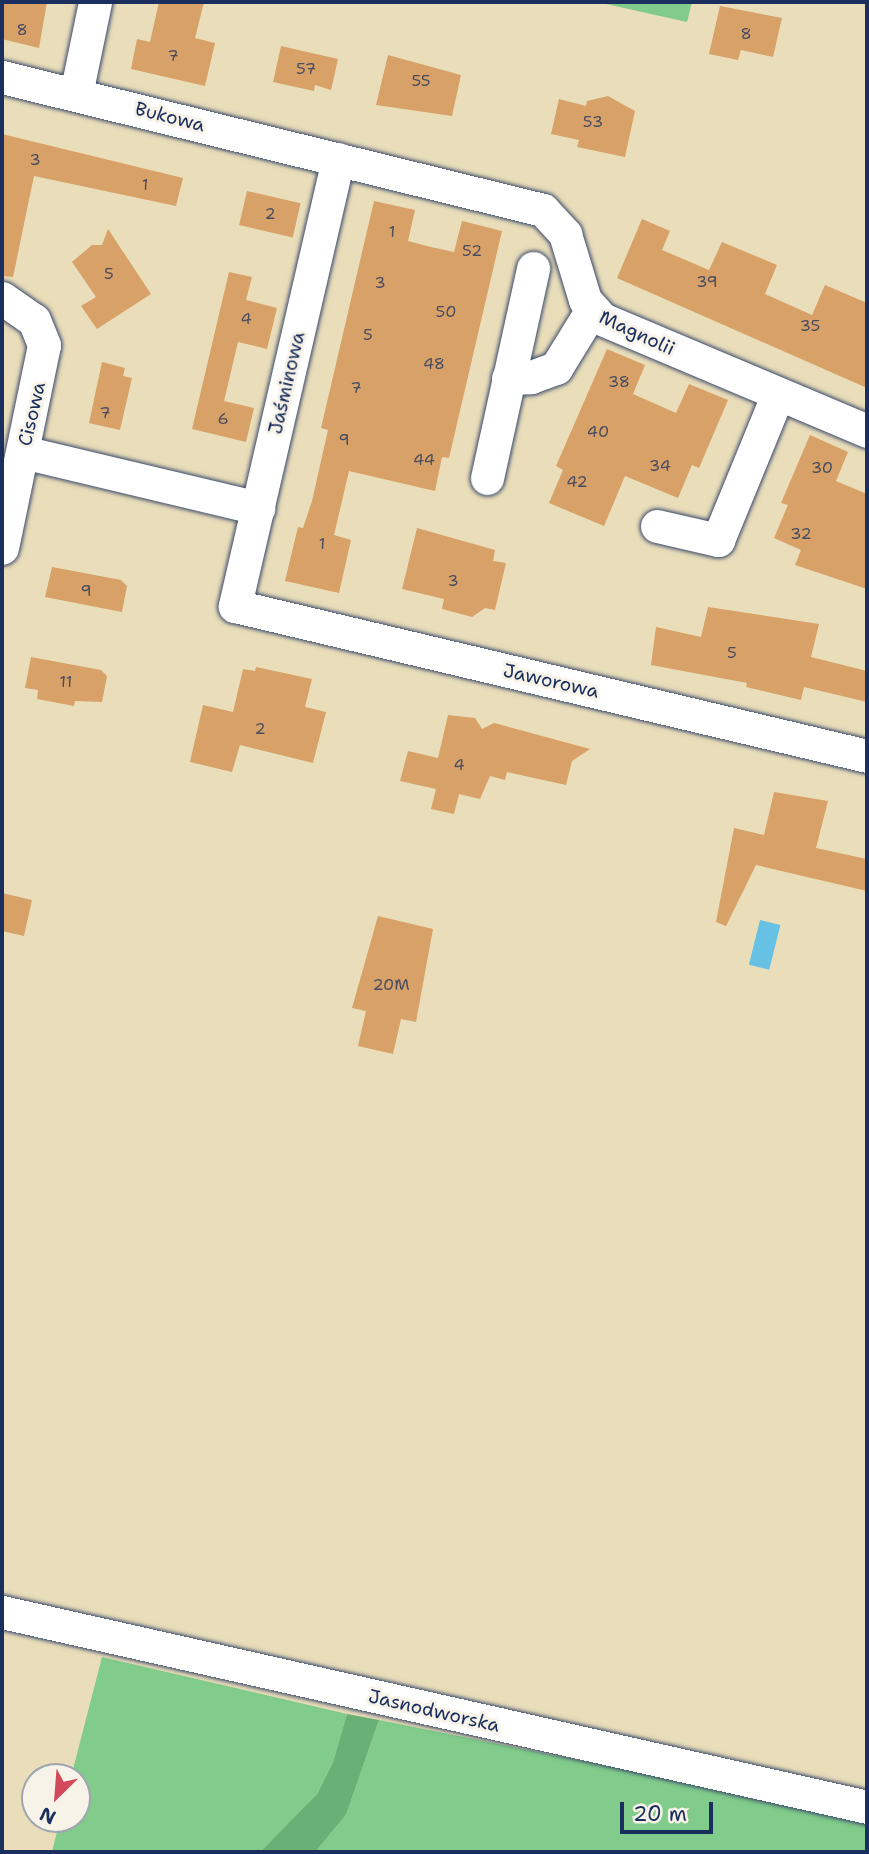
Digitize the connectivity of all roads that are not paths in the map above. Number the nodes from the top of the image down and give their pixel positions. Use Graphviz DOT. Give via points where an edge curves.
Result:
graph roads {
  1 [pos="95,2"];
  2 [pos="2,77"];
  3 [pos="76,94"];
  4 [pos="338,159"];
  5 [pos="533,268"];
  6 [pos="2,298"];
  7 [pos="591,311"];
  8 [pos="509,378"];
  9 [pos="778,394"];
  10 [pos="867,431"];
  11 [pos="23,452"];
  12 [pos="487,478"];
  13 [pos="258,508"];
  14 [pos="657,526"];
  15 [pos="2,548"];
  16 [pos="235,606"];
  17 [pos="867,756"];
  18 [pos="2,1612"];
  19 [pos="867,1807"];
  1 -- 3 [label="street"];
  2 -- 3 [label="street, Bukowa"];
  3 -- 4 [label="street, Bukowa"];
  4 -- 7 [label="street, Magnolii" via="543,210 565,234"];
  4 -- 13 [label="street, Jaśminowa"];
  5 -- 8 [label="street"];
  6 -- 11 [label="street, Cisowa" via="34,320 44,345"];
  7 -- 8 [label="street" via="555,368 531,377"];
  7 -- 9 [label="street, Magnolii" via="611,324"];
  8 -- 12 [label="street"];
  9 -- 10 [label="street, Magnolii"];
  9 -- 14 [label="street" via="718,540"];
  11 -- 13 [label="street"];
  11 -- 15 [label="street, Cisowa"];
  13 -- 16 [label="street, Jaśminowa"];
  16 -- 17 [label="street, Jaworowa"];
  18 -- 19 [label="street, Jasnodworska"];
}
